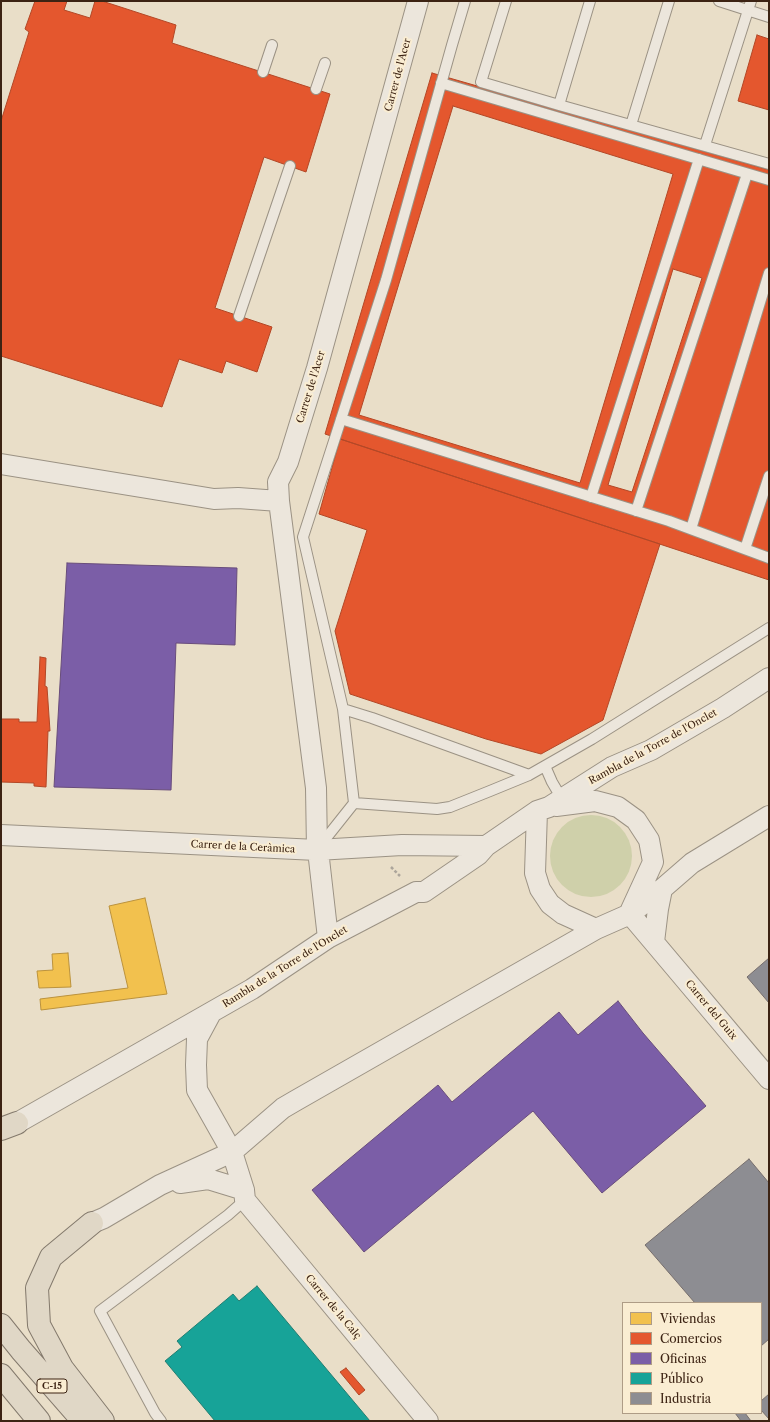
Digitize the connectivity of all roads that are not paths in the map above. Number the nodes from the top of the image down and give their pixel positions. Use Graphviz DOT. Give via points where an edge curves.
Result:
graph roads {
  1 [pos="418,1"];
  2 [pos="466,1"];
  3 [pos="506,1"];
  4 [pos="590,1"];
  5 [pos="669,1"];
  6 [pos="719,1"];
  7 [pos="749,6"];
  8 [pos="769,17"];
  9 [pos="272,45"];
  10 [pos="325,62"];
  11 [pos="263,72"];
  12 [pos="441,83"];
  13 [pos="316,89"];
  14 [pos="559,105"];
  15 [pos="630,124"];
  16 [pos="705,145"];
  17 [pos="699,159"];
  18 [pos="769,164"];
  19 [pos="290,166"];
  20 [pos="747,174"];
  21 [pos="769,180"];
  22 [pos="769,273"];
  23 [pos="239,316"];
  24 [pos="341,419"];
  25 [pos="1,464"];
  26 [pos="769,476"];
  27 [pos="591,497"];
  28 [pos="279,501"];
  29 [pos="636,511"];
  30 [pos="691,529"];
  31 [pos="745,549"];
  32 [pos="769,558"];
  33 [pos="769,628"];
  34 [pos="769,678"];
  35 [pos="343,709"];
  36 [pos="545,766"];
  37 [pos="529,775"];
  38 [pos="354,803"];
  39 [pos="550,806"];
  40 [pos="769,816"];
  41 [pos="1,835"];
  42 [pos="486,846"];
  43 [pos="316,850"];
  44 [pos="662,889"];
  45 [pos="630,914"];
  46 [pos="596,929"];
  47 [pos="328,938"];
  48 [pos="654,942"];
  49 [pos="211,1013"];
  50 [pos="769,1079"];
  51 [pos="9,1126"];
  52 [pos="232,1152"];
  53 [pos="160,1185"];
  54 [pos="244,1195"];
  55 [pos="92,1223"];
  56 [pos="1,1325"];
  57 [pos="1,1375"];
  58 [pos="39,1421"];
  59 [pos="83,1421"];
  60 [pos="103,1421"];
  61 [pos="161,1421"];
  62 [pos="428,1421"];
  1 -- 28 [label="street, Carrer de l'Acer" via="317,368 288,462 278,482"];
  2 -- 12 [label="lane"];
  3 -- 14 [label="lane" via="481,82"];
  4 -- 14 [label="lane"];
  5 -- 15 [label="lane"];
  6 -- 7 [label="lane"];
  7 -- 8 [label="lane"];
  7 -- 16 [label="lane"];
  9 -- 11 [label="lane"];
  10 -- 13 [label="lane"];
  12 -- 17 [label="lane"];
  12 -- 24 [label="lane" via="386,280"];
  14 -- 15 [label="lane"];
  15 -- 16 [label="lane"];
  16 -- 18 [label="lane"];
  17 -- 20 [label="lane"];
  17 -- 27 [label="lane"];
  19 -- 23 [label="lane"];
  20 -- 21 [label="lane"];
  20 -- 29 [label="lane"];
  22 -- 30 [label="lane"];
  24 -- 27 [label="lane"];
  24 -- 35 [label="lane" via="303,537"];
  25 -- 28 [label="street" via="214,499"];
  26 -- 31 [label="lane"];
  27 -- 29 [label="lane"];
  28 -- 43 [label="street, Carrer de l'Acer" via="316,788"];
  29 -- 30 [label="lane"];
  30 -- 31 [label="lane"];
  31 -- 32 [label="lane"];
  33 -- 36 [label="lane"];
  34 -- 39 [label="street, Rambla de la Torre de l'Onclet" via="723,708 651,750 612,767"];
  35 -- 37 [label="lane"];
  35 -- 38 [label="lane"];
  36 -- 37 [label="lane"];
  36 -- 39 [label="lane" via="552,782"];
  37 -- 38 [label="lane" via="450,807 425,810"];
  38 -- 43 [label="lane"];
  39 -- 42 [label="street, Rambla de la Torre de l'Onclet"];
  39 -- 45 [label="street" via="596,801 618,807 636,820 649,840 653,862"];
  39 -- 46 [label="street" via="535,873 540,890 550,904 563,914"];
  40 -- 44 [label="street" via="692,863"];
  41 -- 43 [label="street, Carrer de la Ceràmica"];
  42 -- 43 [label="street, Carrer de la Ceràmica" via="402,845"];
  42 -- 47 [label="street, Rambla de la Torre de l'Onclet" via="478,855 424,892 416,892"];
  43 -- 47 [label="street, Carrer de l'Acer"];
  44 -- 45 [label="street"];
  44 -- 48 [label="street"];
  45 -- 46 [label="street"];
  45 -- 48 [label="street, Carrer del Guix"];
  46 -- 52 [label="street" via="283,1108"];
  47 -- 49 [label="street, Rambla de la Torre de l'Onclet"];
  48 -- 50 [label="street, Carrer del Guix"];
  49 -- 51 [label="street, Rambla de la Torre de l'Onclet"];
  49 -- 52 [label="street, Rambla de la Torre de l'Onclet" via="197,1039 197,1090"];
  52 -- 53 [label="street"];
  52 -- 54 [label="street, Carrer de la Calç"];
  53 -- 54 [label="street" via="208,1179"];
  53 -- 55 [label="street"];
  54 -- 61 [label="lane" via="228,1215 100,1311"];
  54 -- 62 [label="street, Carrer de la Calç"];
  55 -- 60 [label="highway" via="52,1257 37,1288 39,1325 62,1368"];
  56 -- 59 [label="highway, C-15"];
  57 -- 58 [label="highway"];
}
